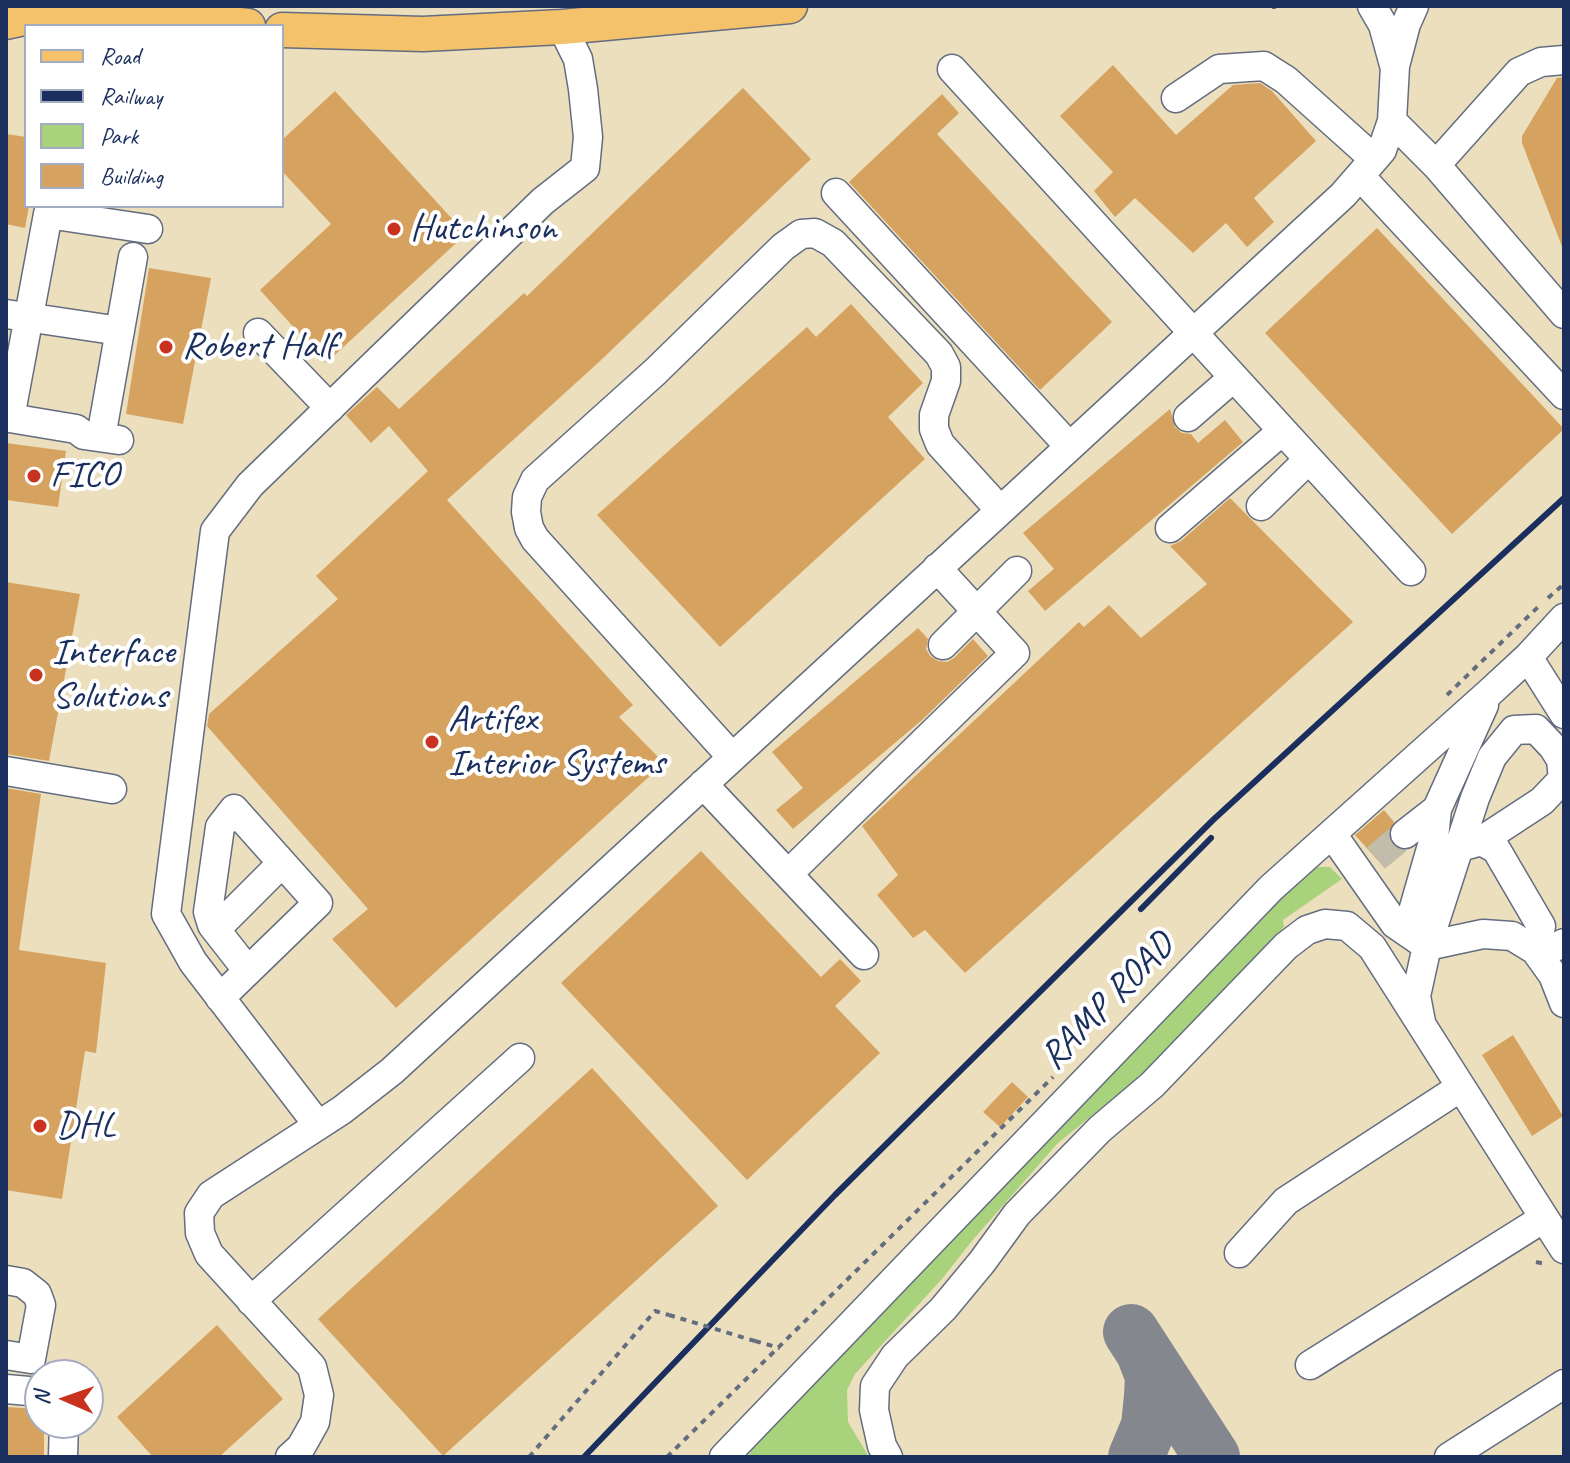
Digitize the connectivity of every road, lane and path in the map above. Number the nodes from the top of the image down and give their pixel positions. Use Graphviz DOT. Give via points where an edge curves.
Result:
graph roads {
  1 [pos="790,6"];
  2 [pos="1372,6"];
  3 [pos="1414,6"];
  4 [pos="6,22"];
  5 [pos="230,24"];
  6 [pos="562,27"];
  7 [pos="284,30"];
  8 [pos="1564,60"];
  9 [pos="1395,66"];
  10 [pos="952,69"];
  11 [pos="1176,98"];
  12 [pos="1392,121"];
  13 [pos="1436,165"];
  14 [pos="1367,168"];
  15 [pos="836,193"];
  16 [pos="148,229"];
  17 [pos="133,257"];
  18 [pos="1564,314"];
  19 [pos="18,316"];
  20 [pos="120,331"];
  21 [pos="258,333"];
  22 [pos="1192,333"];
  23 [pos="1233,378"];
  24 [pos="1564,395"];
  25 [pos="330,408"];
  26 [pos="1188,417"];
  27 [pos="1282,431"];
  28 [pos="1069,446"];
  29 [pos="1308,460"];
  30 [pos="1261,506"];
  31 [pos="1000,510"];
  32 [pos="1170,528"];
  33 [pos="937,568"];
  34 [pos="1017,571"];
  35 [pos="1411,571"];
  36 [pos="975,610"];
  37 [pos="1564,618"];
  38 [pos="943,645"];
  39 [pos="1528,657"];
  40 [pos="1489,693"];
  41 [pos="1564,714"];
  42 [pos="732,757"];
  43 [pos="6,771"];
  44 [pos="703,784"];
  45 [pos="112,789"];
  46 [pos="1560,792"];
  47 [pos="1437,809"];
  48 [pos="1332,834"];
  49 [pos="1405,834"];
  50 [pos="1471,844"];
  51 [pos="282,863"];
  52 [pos="788,874"];
  53 [pos="216,929"];
  54 [pos="1417,939"];
  55 [pos="1564,943"];
  56 [pos="1535,950"];
  57 [pos="864,955"];
  58 [pos="248,971"];
  59 [pos="220,998"];
  60 [pos="1563,998"];
  61 [pos="1421,1025"];
  62 [pos="520,1058"];
  63 [pos="1461,1087"];
  64 [pos="318,1125"];
  65 [pos="1544,1218"];
  66 [pos="1564,1249"];
  67 [pos="1239,1253"];
  68 [pos="6,1280"];
  69 [pos="251,1301"];
  70 [pos="6,1355"];
  71 [pos="1310,1365"];
  72 [pos="1564,1384"];
  73 [pos="290,1457"];
  74 [pos="529,1457"];
  75 [pos="667,1457"];
  76 [pos="724,1457"];
  77 [pos="888,1457"];
  78 [pos="1449,1457"];
  1 -- 6 [label="main road"];
  2 -- 9 [label="lane"];
  3 -- 9 [label="lane"];
  4 -- 5 [label="main road" via="62,10"];
  6 -- 7 [label="main road" via="423,34"];
  6 -- 25 [label="lane" via="578,59 583,89 585,168 543,201"];
  8 -- 13 [label="lane" via="1519,72"];
  9 -- 12 [label="lane"];
  10 -- 22 [label="lane"];
  11 -- 14 [label="lane" via="1219,69 1264,66 1286,80"];
  12 -- 13 [label="lane"];
  12 -- 14 [label="lane" via="1382,150"];
  13 -- 18 [label="lane"];
  14 -- 22 [label="lane"];
  14 -- 24 [label="lane"];
  15 -- 28 [label="lane"];
  16 -- 19 [label="lane" via="48,214"];
  17 -- 20 [label="lane"];
  19 -- 20 [label="lane"];
  19 -- 20 [label="lane" via="10,418 110,439"];
  21 -- 25 [label="lane"];
  22 -- 23 [label="lane"];
  22 -- 28 [label="lane"];
  23 -- 26 [label="lane"];
  23 -- 27 [label="lane"];
  25 -- 59 [label="lane" via="250,485 215,531 166,914"];
  27 -- 29 [label="lane"];
  27 -- 32 [label="lane"];
  28 -- 31 [label="lane"];
  29 -- 30 [label="lane"];
  29 -- 35 [label="lane"];
  31 -- 33 [label="lane"];
  31 -- 42 [label="lane" via="940,444 934,429 946,381 939,354 833,243 815,233 801,234 783,247 535,480 527,497 527,520 535,539"];
  33 -- 36 [label="lane"];
  33 -- 42 [label="lane"];
  34 -- 36 [label="lane"];
  36 -- 38 [label="lane"];
  36 -- 52 [label="lane" via="1015,653"];
  37 -- 39 [label="lane, RAMP ROAD"];
  39 -- 40 [label="lane, RAMP ROAD"];
  39 -- 41 [label="lane"];
  40 -- 47 [label="lane"];
  40 -- 48 [label="lane, RAMP ROAD"];
  42 -- 44 [label="lane"];
  43 -- 45 [label="lane"];
  44 -- 52 [label="lane"];
  44 -- 64 [label="lane" via="392,1071"];
  46 -- 50 [label="lane"];
  46 -- 50 [label="lane" via="1561,760 1553,747 1536,729 1514,730 1492,757"];
  47 -- 49 [label="lane"];
  47 -- 54 [label="lane"];
  48 -- 54 [label="lane" via="1367,865 1395,924"];
  48 -- 76 [label="lane, RAMP ROAD" via="1271,888"];
  50 -- 54 [label="lane"];
  50 -- 56 [label="lane" via="1496,849 1541,926"];
  51 -- 53 [label="lane"];
  51 -- 53 [label="lane" via="234,809 220,827 212,875 208,912"];
  51 -- 58 [label="lane" via="318,903"];
  52 -- 57 [label="lane"];
  53 -- 58 [label="lane"];
  54 -- 56 [label="lane" via="1512,936"];
  54 -- 61 [label="lane"];
  55 -- 56 [label="lane"];
  56 -- 60 [label="lane"];
  58 -- 59 [label="lane"];
  59 -- 64 [label="lane"];
  61 -- 63 [label="lane"];
  61 -- 77 [label="lane" via="1372,947 1347,926 1325,924 1286,946 1017,1214 943,1309 895,1356 875,1386 874,1410"];
  62 -- 69 [label="lane"];
  63 -- 65 [label="lane"];
  63 -- 67 [label="lane" via="1286,1201"];
  64 -- 69 [label="lane" via="211,1195 199,1213 209,1254"];
  65 -- 66 [label="lane"];
  65 -- 71 [label="lane"];
  68 -- 70 [label="lane" via="23,1283 41,1305 31,1359"];
  69 -- 73 [label="lane" via="312,1367 319,1395 315,1422"];
  72 -- 78 [label="lane"];
  74 -- 75 [label="path, bridge" via="655,1311 780,1348"];
}
